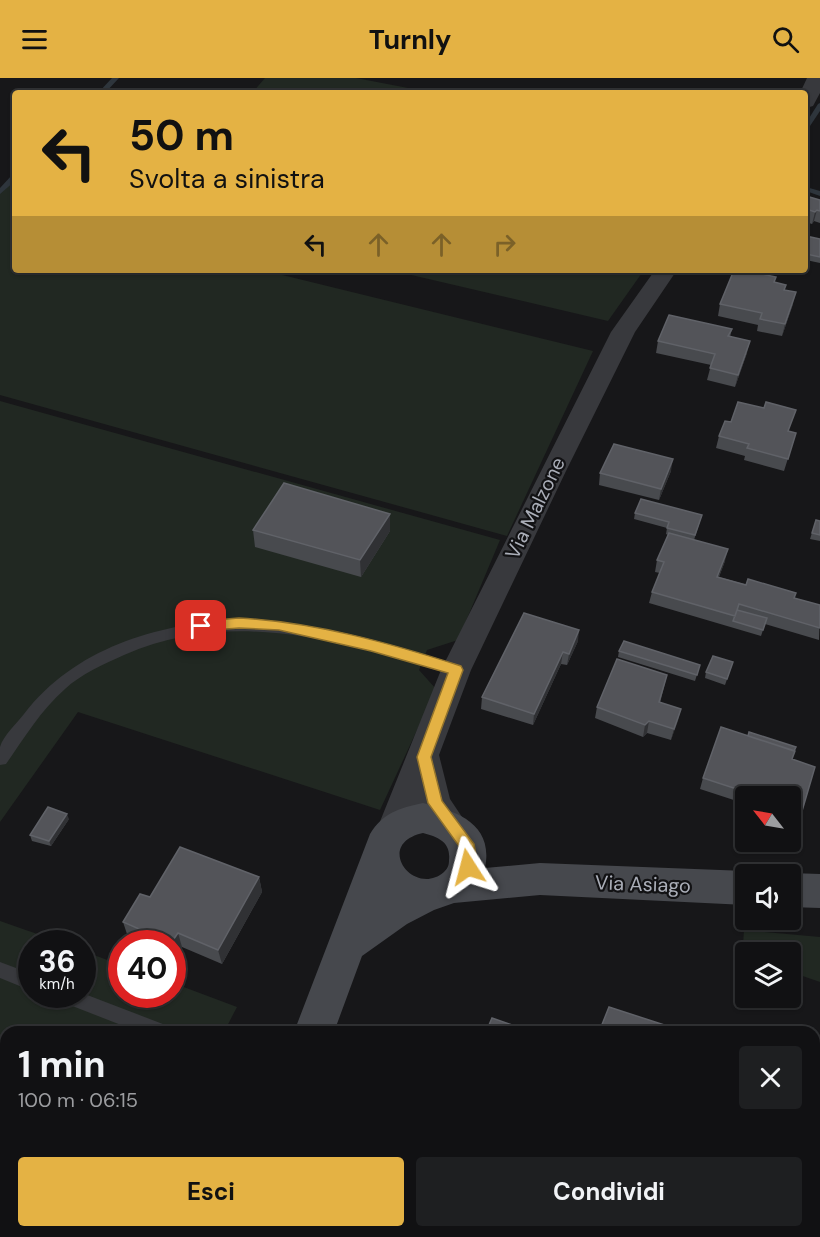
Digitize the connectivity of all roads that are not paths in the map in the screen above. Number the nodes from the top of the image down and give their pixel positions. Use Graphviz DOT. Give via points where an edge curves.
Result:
graph roads {
  1 [pos="817,78"];
  2 [pos="808,98"];
  3 [pos="664,273"];
  4 [pos="456,670"];
  5 [pos="424,757"];
  6 [pos="0,759"];
  7 [pos="458,835"];
  8 [pos="386,844"];
  9 [pos="540,879"];
  10 [pos="735,888"];
  11 [pos="801,890"];
  12 [pos="439,891"];
  13 [pos="820,891"];
  14 [pos="346,945"];
  15 [pos="0,970"];
  16 [pos="18,977"];
  17 [pos="96,1007"];
  18 [pos="145,1026"];
  19 [pos="316,1026"];
  1 -- 2 [label="street"];
  3 -- 4 [label="street, Via Malzone" via="623,332"];
  4 -- 5 [label="street, Via Malzone"];
  4 -- 6 [label="lane" via="279,625 239,623 159,634 124,646 62,683 35,710"];
  5 -- 7 [label="street" via="435,803"];
  5 -- 8 [label="street, Via Malzone"];
  7 -- 8 [label="street" via="437,820 421,819 406,821"];
  7 -- 9 [label="street, Via Asiago"];
  7 -- 12 [label="street" via="469,855 468,867 463,878"];
  8 -- 12 [label="street" via="383,873 393,885 408,893"];
  8 -- 14 [label="street, Via Malzone"];
  9 -- 10 [label="street, Via Asiago"];
  9 -- 12 [label="street, Via Asiago"];
  11 -- 13 [label="street"];
  12 -- 14 [label="street" via="384,917"];
  14 -- 19 [label="street, Via Malzone"];
  15 -- 16 [label="lane"];
  17 -- 18 [label="lane"];
}
